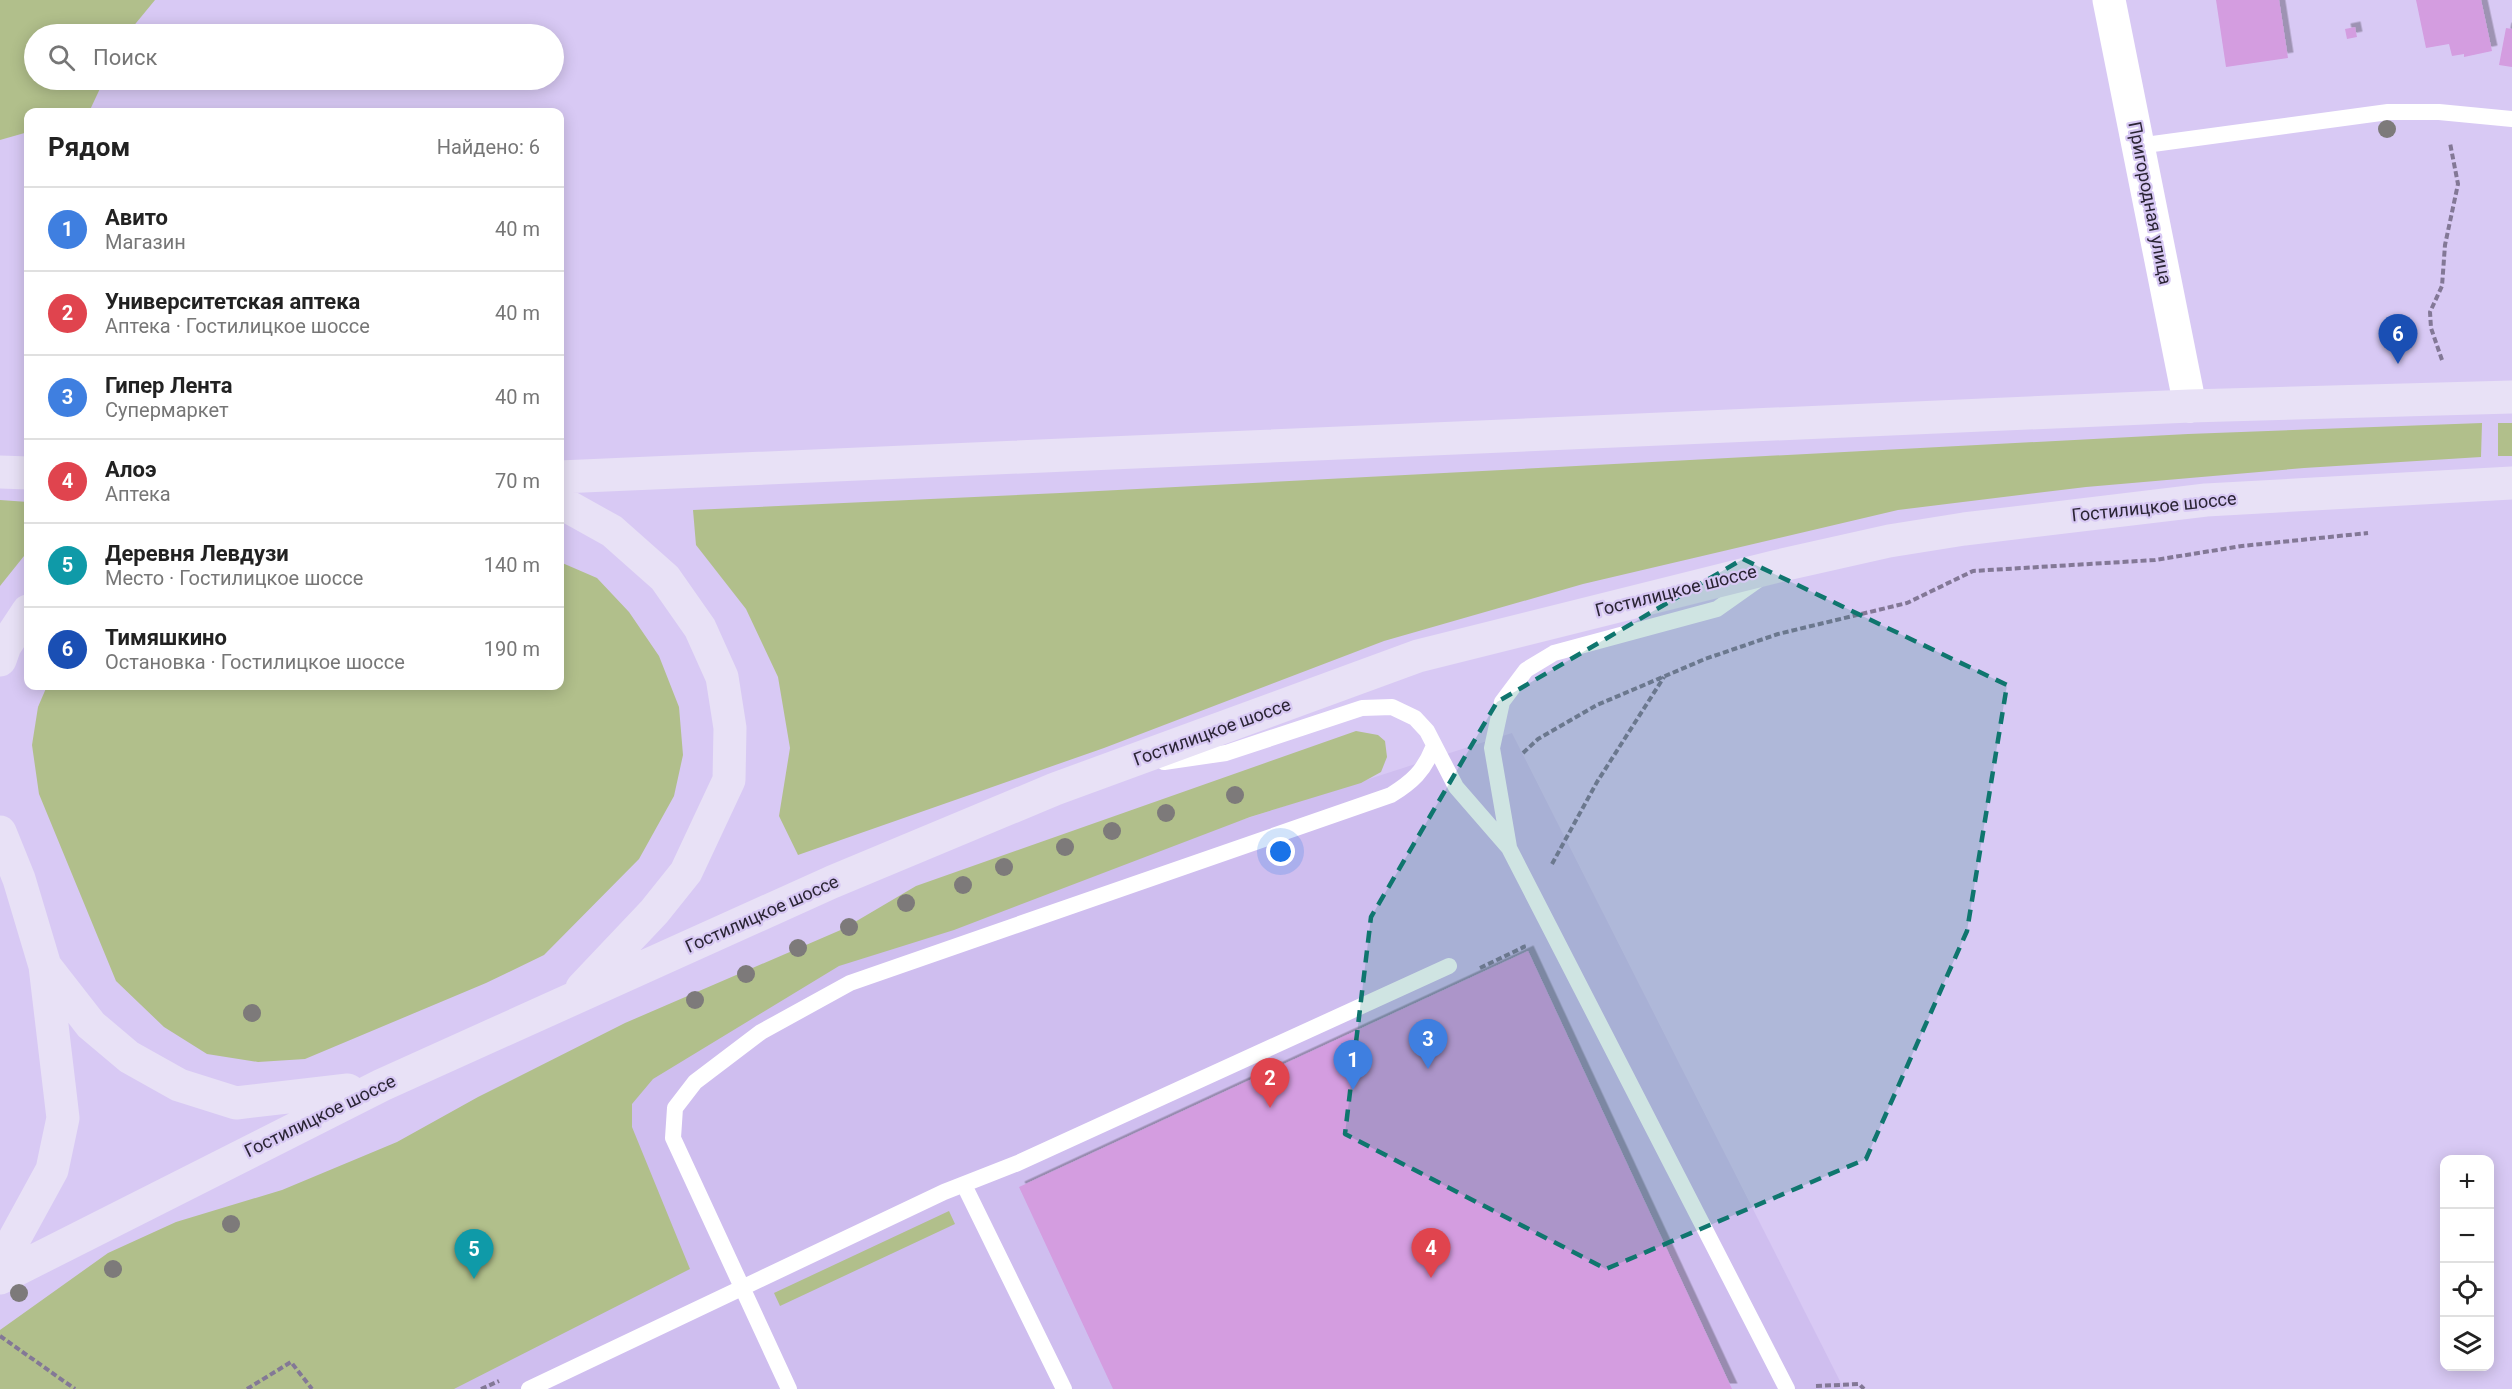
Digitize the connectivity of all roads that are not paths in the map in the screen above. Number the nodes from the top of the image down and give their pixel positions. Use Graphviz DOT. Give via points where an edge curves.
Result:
graph roads {
  1 [pos="2109,0"];
  2 [pos="2512,119"];
  3 [pos="2138,146"];
  4 [pos="2512,397"];
  5 [pos="2190,406"];
  6 [pos="0,472"];
  7 [pos="24,473"];
  8 [pos="564,477"];
  9 [pos="2512,483"];
  10 [pos="564,504"];
  11 [pos="1778,566"];
  12 [pos="24,617"];
  13 [pos="0,660"];
  14 [pos="1433,748"];
  15 [pos="1111,770"];
  16 [pos="0,832"];
  17 [pos="1509,848"];
  18 [pos="45,966"];
  19 [pos="1449,966"];
  20 [pos="573,998"];
  21 [pos="382,1085"];
  22 [pos="964,1185"];
  23 [pos="0,1265"];
  24 [pos="0,1278"];
  25 [pos="743,1287"];
  26 [pos="1787,1388"];
  27 [pos="529,1389"];
  28 [pos="789,1389"];
  29 [pos="1064,1389"];
  1 -- 3 [label="street, Пригородная улица"];
  2 -- 3 [label="lane" via="2388,112"];
  3 -- 5 [label="street, Пригородная улица"];
  4 -- 5 [label="main road"];
  5 -- 8 [label="main road"];
  6 -- 7 [label="main road"];
  9 -- 11 [label="main road, Гостилицкое шоссе" via="2206,500 1900,540"];
  10 -- 20 [label="main road" via="612,531 665,578 700,628 722,677 730,728 729,780 687,872"];
  11 -- 15 [label="main road, Гостилицкое шоссе" via="1418,656"];
  11 -- 17 [label="lane" via="1717,609 1554,653 1526,670 1502,702 1492,748"];
  12 -- 13 [label="main road"];
  14 -- 15 [label="lane" via="1427,731 1415,718 1392,707 1362,708 1226,753"];
  14 -- 17 [label="lane" via="1456,787"];
  14 -- 25 [label="lane" via="1412,782 1391,795 850,983 760,1032 695,1082 675,1108 673,1138"];
  15 -- 20 [label="main road, Гостилицкое шоссе" via="1055,789 832,882"];
  16 -- 18 [label="main road" via="20,879"];
  17 -- 26 [label="lane"];
  18 -- 21 [label="main road" via="91,1025 129,1057 179,1085 236,1103"];
  18 -- 23 [label="main road" via="63,1118 52,1170"];
  19 -- 22 [label="lane"];
  20 -- 21 [label="main road, Гостилицкое шоссе"];
  21 -- 24 [label="main road, Гостилицкое шоссе"];
  22 -- 25 [label="lane"];
  22 -- 29 [label="lane"];
  25 -- 27 [label="lane"];
  25 -- 28 [label="lane"];
}
